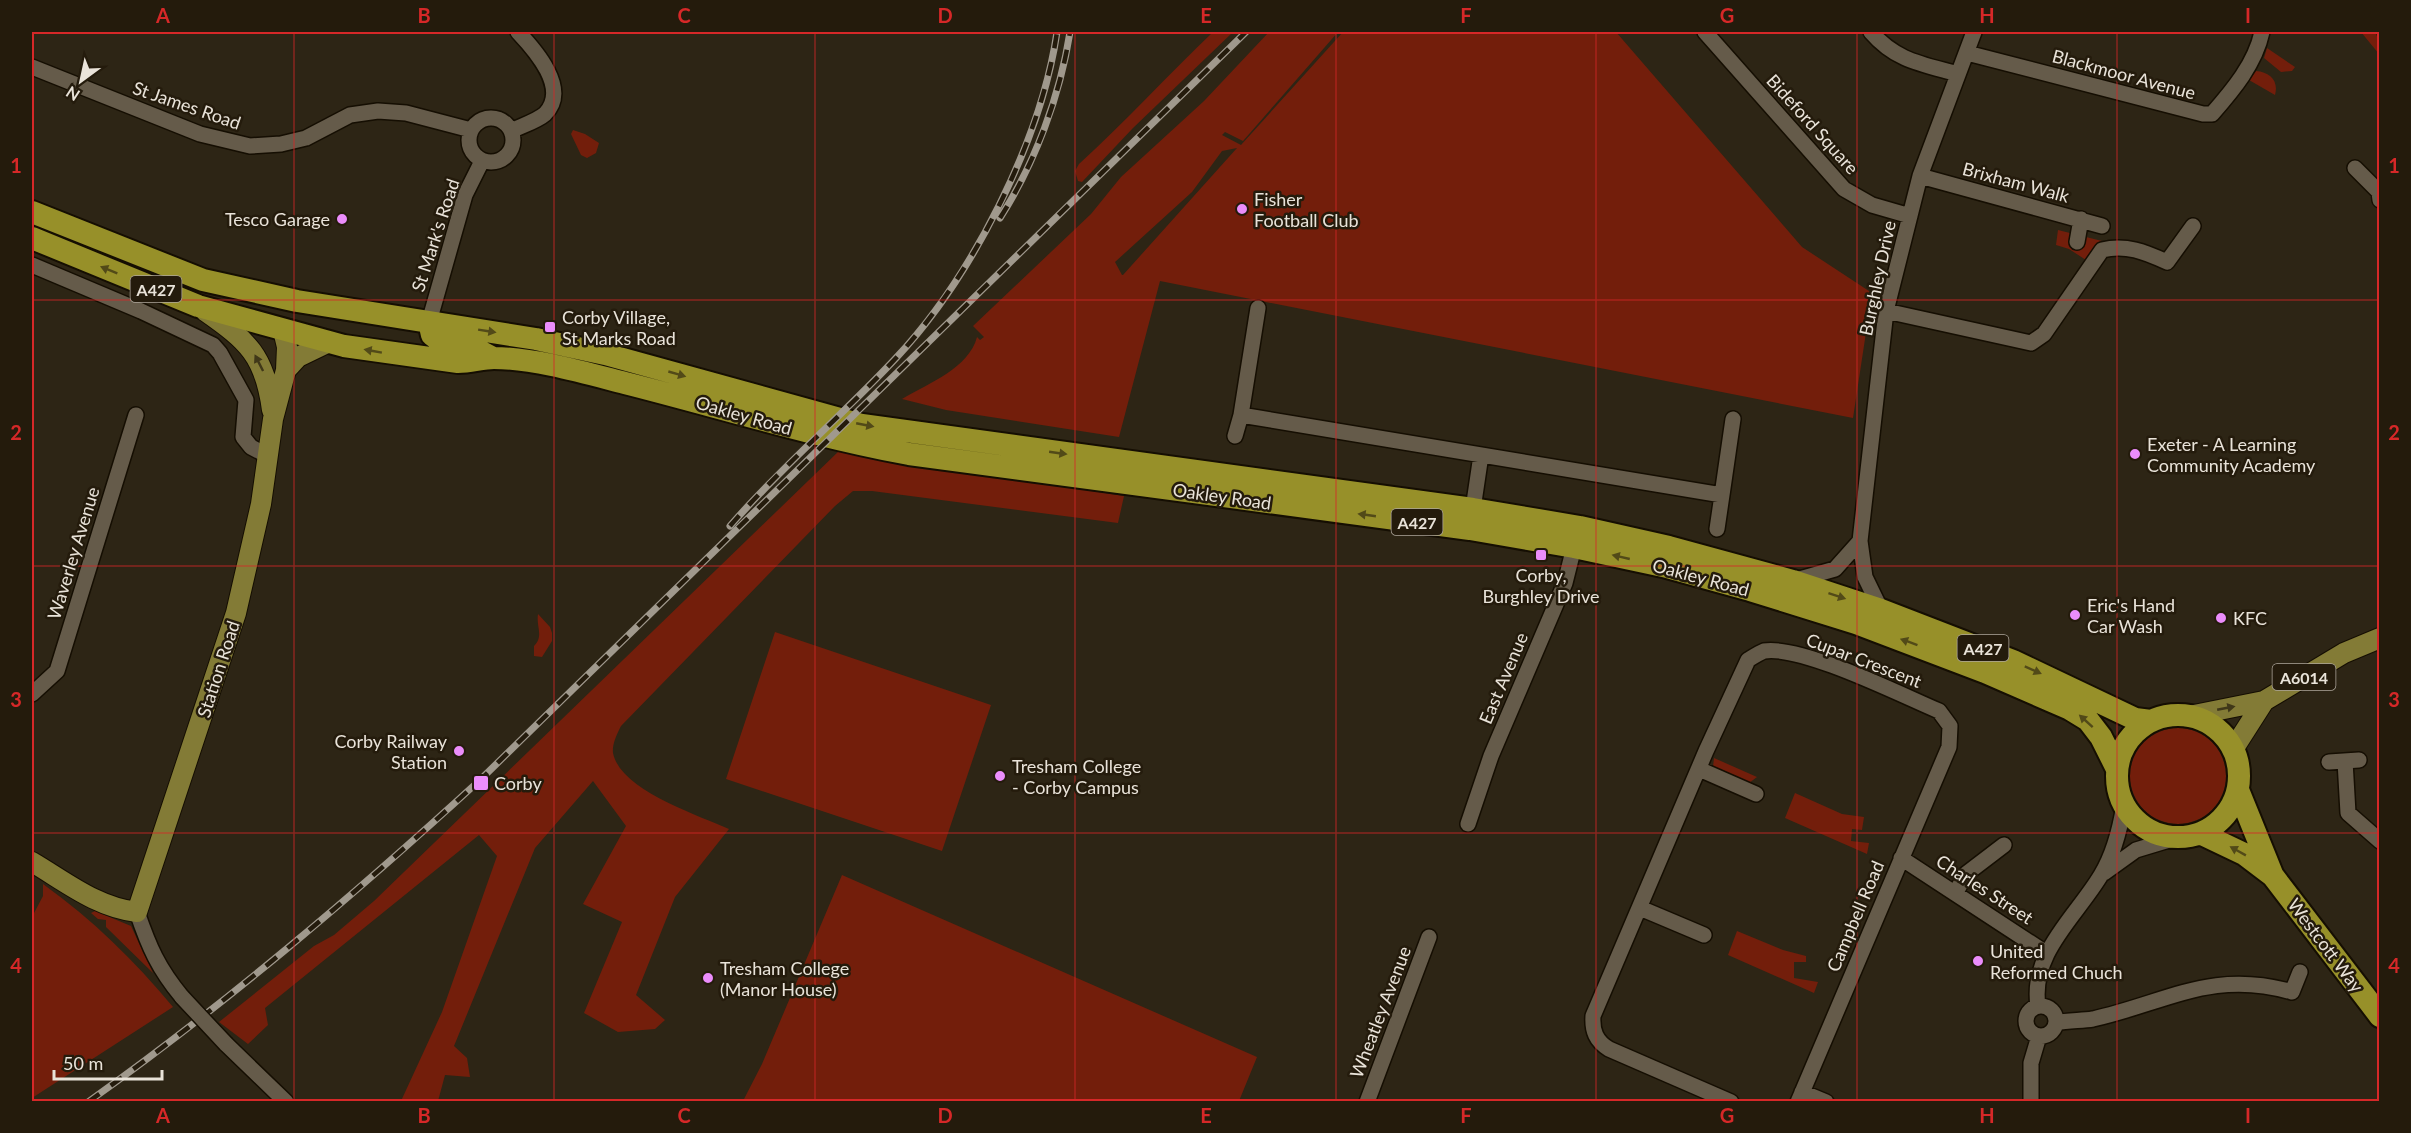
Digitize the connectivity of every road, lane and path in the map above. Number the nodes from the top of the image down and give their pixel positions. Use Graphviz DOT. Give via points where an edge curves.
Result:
graph roads {
  1 [pos="518,32"];
  2 [pos="1705,32"];
  3 [pos="1870,32"];
  4 [pos="1974,32"];
  5 [pos="2262,32"];
  6 [pos="1967,53"];
  7 [pos="32,67"];
  8 [pos="1958,75"];
  9 [pos="471,130"];
  10 [pos="511,131"];
  11 [pos="482,161"];
  12 [pos="2355,168"];
  13 [pos="1920,176"];
  14 [pos="2379,194"];
  15 [pos="32,212"];
  16 [pos="1910,216"];
  17 [pos="2081,219"];
  18 [pos="2102,226"];
  19 [pos="2193,226"];
  20 [pos="32,238"];
  21 [pos="2077,243"];
  22 [pos="32,265"];
  23 [pos="204,280"];
  24 [pos="198,306"];
  25 [pos="1258,308"];
  26 [pos="1886,311"];
  27 [pos="429,322"];
  28 [pos="283,330"];
  29 [pos="329,342"];
  30 [pos="400,356"];
  31 [pos="494,358"];
  32 [pos="286,370"];
  33 [pos="136,415"];
  34 [pos="1240,415"];
  35 [pos="273,419"];
  36 [pos="1734,419"];
  37 [pos="1235,436"];
  38 [pos="1480,455"];
  39 [pos="268,456"];
  40 [pos="1722,495"];
  41 [pos="1473,509"];
  42 [pos="1717,529"];
  43 [pos="1860,542"];
  44 [pos="1574,547"];
  45 [pos="1793,581"];
  46 [pos="1881,610"];
  47 [pos="2379,638"];
  48 [pos="32,694"];
  49 [pos="2264,701"];
  50 [pos="2189,716"];
  51 [pos="2151,721"];
  52 [pos="1949,747"];
  53 [pos="2234,748"];
  54 [pos="2329,762"];
  55 [pos="1699,769"];
  56 [pos="2117,769"];
  57 [pos="2238,790"];
  58 [pos="1756,794"];
  59 [pos="2124,805"];
  60 [pos="1468,824"];
  61 [pos="2189,835"];
  62 [pos="2379,841"];
  63 [pos="2004,845"];
  64 [pos="1901,858"];
  65 [pos="32,862"];
  66 [pos="2101,875"];
  67 [pos="2273,876"];
  68 [pos="1956,892"];
  69 [pos="1640,908"];
  70 [pos="137,912"];
  71 [pos="1704,934"];
  72 [pos="1429,937"];
  73 [pos="2046,953"];
  74 [pos="2300,972"];
  75 [pos="2038,1006"];
  76 [pos="2379,1016"];
  77 [pos="2056,1023"];
  78 [pos="2039,1036"];
  79 [pos="1800,1097"];
  80 [pos="286,1101"];
  81 [pos="1367,1101"];
  82 [pos="1731,1101"];
  83 [pos="1826,1101"];
  84 [pos="2031,1101"];
  1 -- 10 [label="street" via="548,69 553,96 545,113"];
  2 -- 16 [label="street, Bideford Square" via="1844,189 1872,205"];
  3 -- 8 [label="street" via="1904,59"];
  4 -- 6 [label="street, Burghley Drive"];
  5 -- 6 [label="street, Blackmoor Avenue" via="2252,61 2212,114"];
  6 -- 8 [label="street, Burghley Drive"];
  7 -- 9 [label="street, St James Road" via="200,134 250,146 306,138 350,115 378,111 406,113"];
  8 -- 13 [label="street, Burghley Drive"];
  9 -- 10 [label="street" via="481,120 495,118"];
  9 -- 11 [label="street" via="471,151"];
  10 -- 11 [label="street" via="513,143 508,155 495,162"];
  11 -- 27 [label="street, St Mark's Road" via="465,195"];
  12 -- 14 [label="street"];
  13 -- 16 [label="street, Burghley Drive"];
  13 -- 17 [label="street, Brixham Walk"];
  15 -- 23 [label="highway, A427"];
  16 -- 26 [label="street, Burghley Drive"];
  17 -- 18 [label="street, Brixham Walk"];
  17 -- 21 [label="street"];
  19 -- 26 [label="street" via="2167,262 2129,248 2102,250 2044,334 2031,343"];
  24 -- 20 [label="highway, A427, one-way"];
  22 -- 39 [label="street" via="213,345 246,400 243,438"];
  23 -- 27 [label="highway, Oakley Road / A427" via="297,301"];
  23 -- 28 [label="highway" via="276,316"];
  24 -- 28 [label="highway, A427"];
  35 -- 24 [label="main road, Station Road, one-way" via="270,390 260,360 239,335"];
  25 -- 34 [label="street"];
  26 -- 43 [label="street, Burghley Drive"];
  27 -- 30 [label="highway" via="420,340"];
  27 -- 31 [label="highway" via="432,335 440,341 474,348"];
  27 -- 41 [label="highway, Oakley Road / A427, one-way" via="605,354 862,425"];
  28 -- 29 [label="highway, Oakley Road / A427"];
  28 -- 32 [label="main road, Station Road"];
  30 -- 29 [label="highway, Oakley Road / A427, one-way"];
  29 -- 32 [label="main road" via="298,357"];
  30 -- 31 [label="highway, Oakley Road / A427" via="472,363"];
  44 -- 31 [label="highway, Oakley Road / A427, one-way" via="1370,515 909,454 799,431 590,374"];
  32 -- 35 [label="main road, Station Road"];
  33 -- 48 [label="street, Waverley Avenue" via="57,671"];
  34 -- 37 [label="street"];
  34 -- 38 [label="street"];
  35 -- 39 [label="main road, Station Road"];
  36 -- 40 [label="street"];
  38 -- 40 [label="street"];
  38 -- 41 [label="street"];
  39 -- 70 [label="main road, Station Road" via="261,504 224,654"];
  40 -- 42 [label="street"];
  41 -- 45 [label="highway, Oakley Road / A427" via="1669,547"];
  43 -- 45 [label="street" via="1835,569"];
  43 -- 46 [label="street, Burghley Drive" via="1865,577"];
  56 -- 44 [label="highway, Oakley Road / A427, one-way" via="2088,720 1986,672 1856,623 1750,590"];
  44 -- 60 [label="street, East Avenue" via="1565,583 1491,756"];
  45 -- 46 [label="highway, Oakley Road / A427, one-way"];
  46 -- 51 [label="highway, Oakley Road / A427, one-way" via="2013,661 2135,719"];
  47 -- 49 [label="main road, A6014" via="2344,653"];
  50 -- 49 [label="main road, A6014, one-way"];
  49 -- 53 [label="main road, A6014"];
  50 -- 51 [label="highway" via="2171,715"];
  50 -- 53 [label="highway" via="2209,723"];
  51 -- 56 [label="highway" via="2123,749"];
  52 -- 55 [label="street, Cupar Crescent" via="1950,726 1939,711 1801,653 1762,652 1748,660"];
  52 -- 64 [label="street, Campbell Road"];
  53 -- 57 [label="highway" via="2239,768"];
  54 -- 62 [label="street" via="2352,760 2348,813"];
  55 -- 58 [label="street"];
  55 -- 69 [label="street, Cupar Crescent"];
  56 -- 59 [label="highway"];
  57 -- 61 [label="highway" via="2224,815 2211,827"];
  57 -- 67 [label="highway, Westcott Way"];
  59 -- 61 [label="highway" via="2140,823 2158,834"];
  59 -- 66 [label="street" via="2117,840"];
  61 -- 66 [label="street" via="2136,850"];
  67 -- 61 [label="highway, Westcott Way, one-way" via="2244,854"];
  63 -- 68 [label="street" via="1966,874"];
  64 -- 68 [label="street, Charles Street"];
  64 -- 79 [label="street, Campbell Road"];
  65 -- 70 [label="main road" via="89,898"];
  66 -- 73 [label="street"];
  67 -- 76 [label="highway, Westcott Way"];
  68 -- 73 [label="street, Charles Street"];
  69 -- 71 [label="street"];
  69 -- 82 [label="street, Cupar Crescent" via="1593,1016 1599,1043"];
  70 -- 80 [label="street, bridge" via="149,950 162,973 226,1044"];
  72 -- 81 [label="street, Wheatley Avenue"];
  73 -- 75 [label="street" via="2036,988"];
  74 -- 77 [label="street" via="2292,992 2253,983 2218,983 2092,1019"];
  75 -- 77 [label="street" via="2049,1008"];
  75 -- 78 [label="street" via="2025,1018 2028,1030"];
  77 -- 78 [label="street" via="2050,1033"];
  78 -- 84 [label="street" via="2031,1063"];
  79 -- 83 [label="street"];
}
